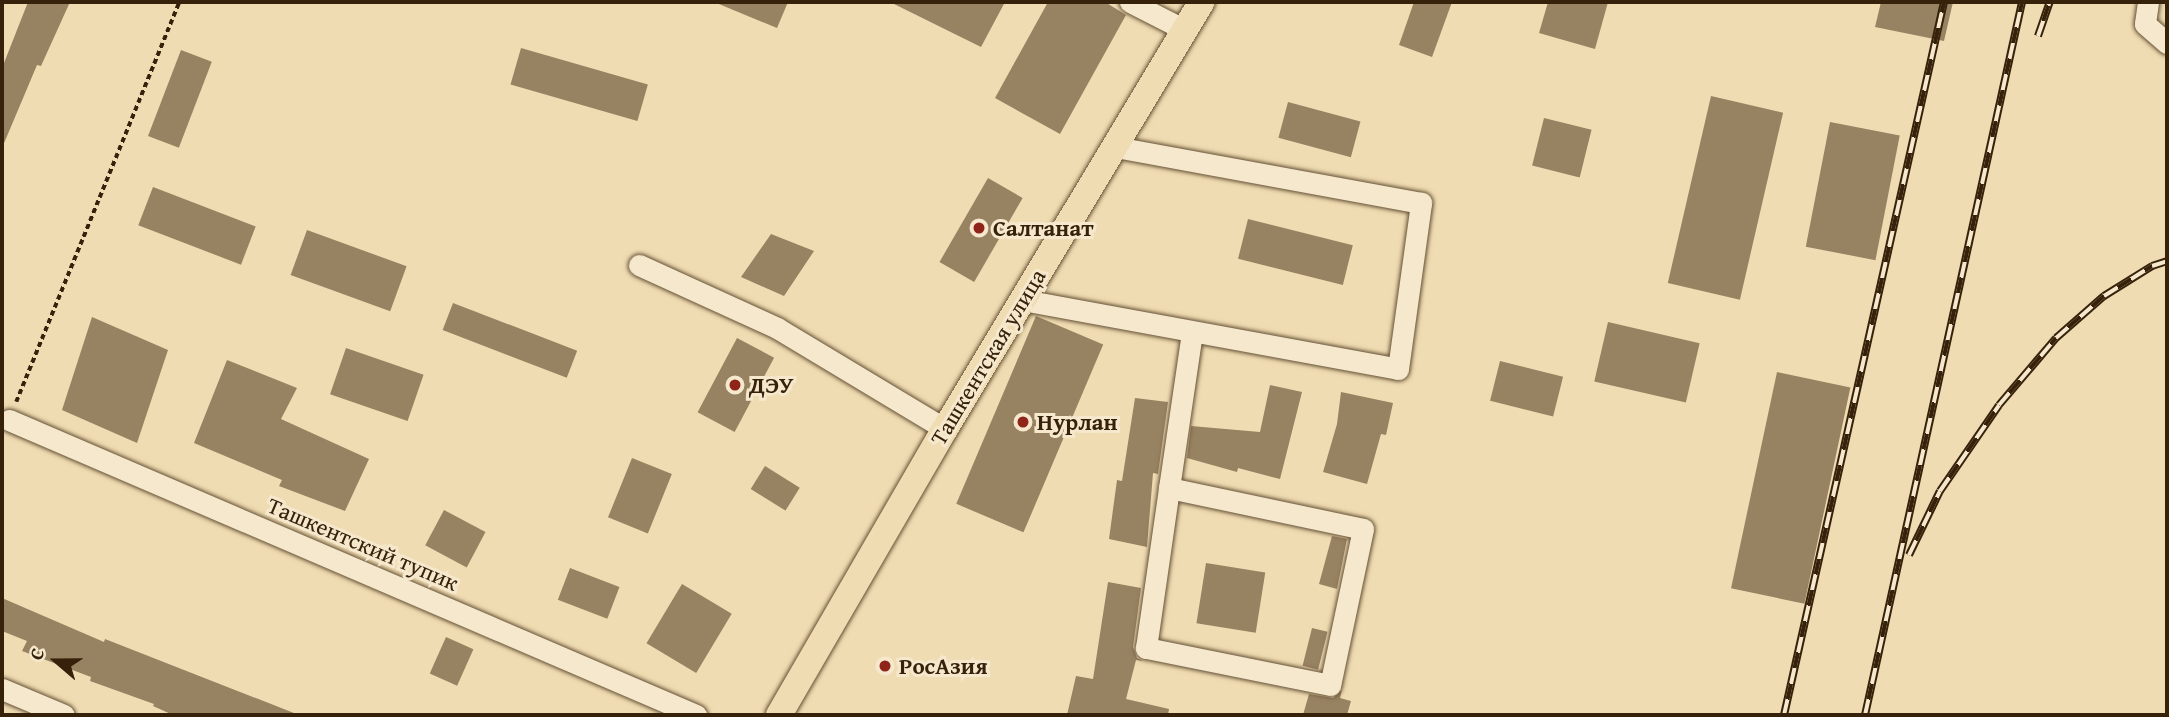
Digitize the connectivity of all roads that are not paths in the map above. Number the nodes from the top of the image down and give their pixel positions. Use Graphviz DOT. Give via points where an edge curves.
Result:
graph roads {
  1 [pos="1130,2"];
  2 [pos="1202,2"];
  3 [pos="2148,2"];
  4 [pos="1185,30"];
  5 [pos="2167,43"];
  6 [pos="1115,147"];
  7 [pos="639,265"];
  8 [pos="1023,300"];
  9 [pos="1192,332"];
  10 [pos="9,420"];
  11 [pos="945,429"];
  12 [pos="1169,488"];
  13 [pos="2,689"];
  14 [pos="64,715"];
  15 [pos="696,715"];
  16 [pos="779,715"];
  1 -- 4 [label="street"];
  2 -- 4 [label="main road, Ташкентская улица"];
  3 -- 5 [label="street" via="2145,24"];
  4 -- 6 [label="main road, Ташкентская улица"];
  6 -- 8 [label="main road, Ташкентская улица"];
  6 -- 9 [label="street" via="1421,203 1398,369"];
  7 -- 11 [label="street" via="777,328"];
  8 -- 9 [label="street"];
  8 -- 11 [label="main road, Ташкентская улица"];
  9 -- 12 [label="street"];
  10 -- 15 [label="street, Ташкентский тупик"];
  11 -- 16 [label="main road, Ташкентская улица"];
  12 -- 12 [label="street" via="1146,648 1330,685 1363,529"];
  13 -- 14 [label="street"];
}
